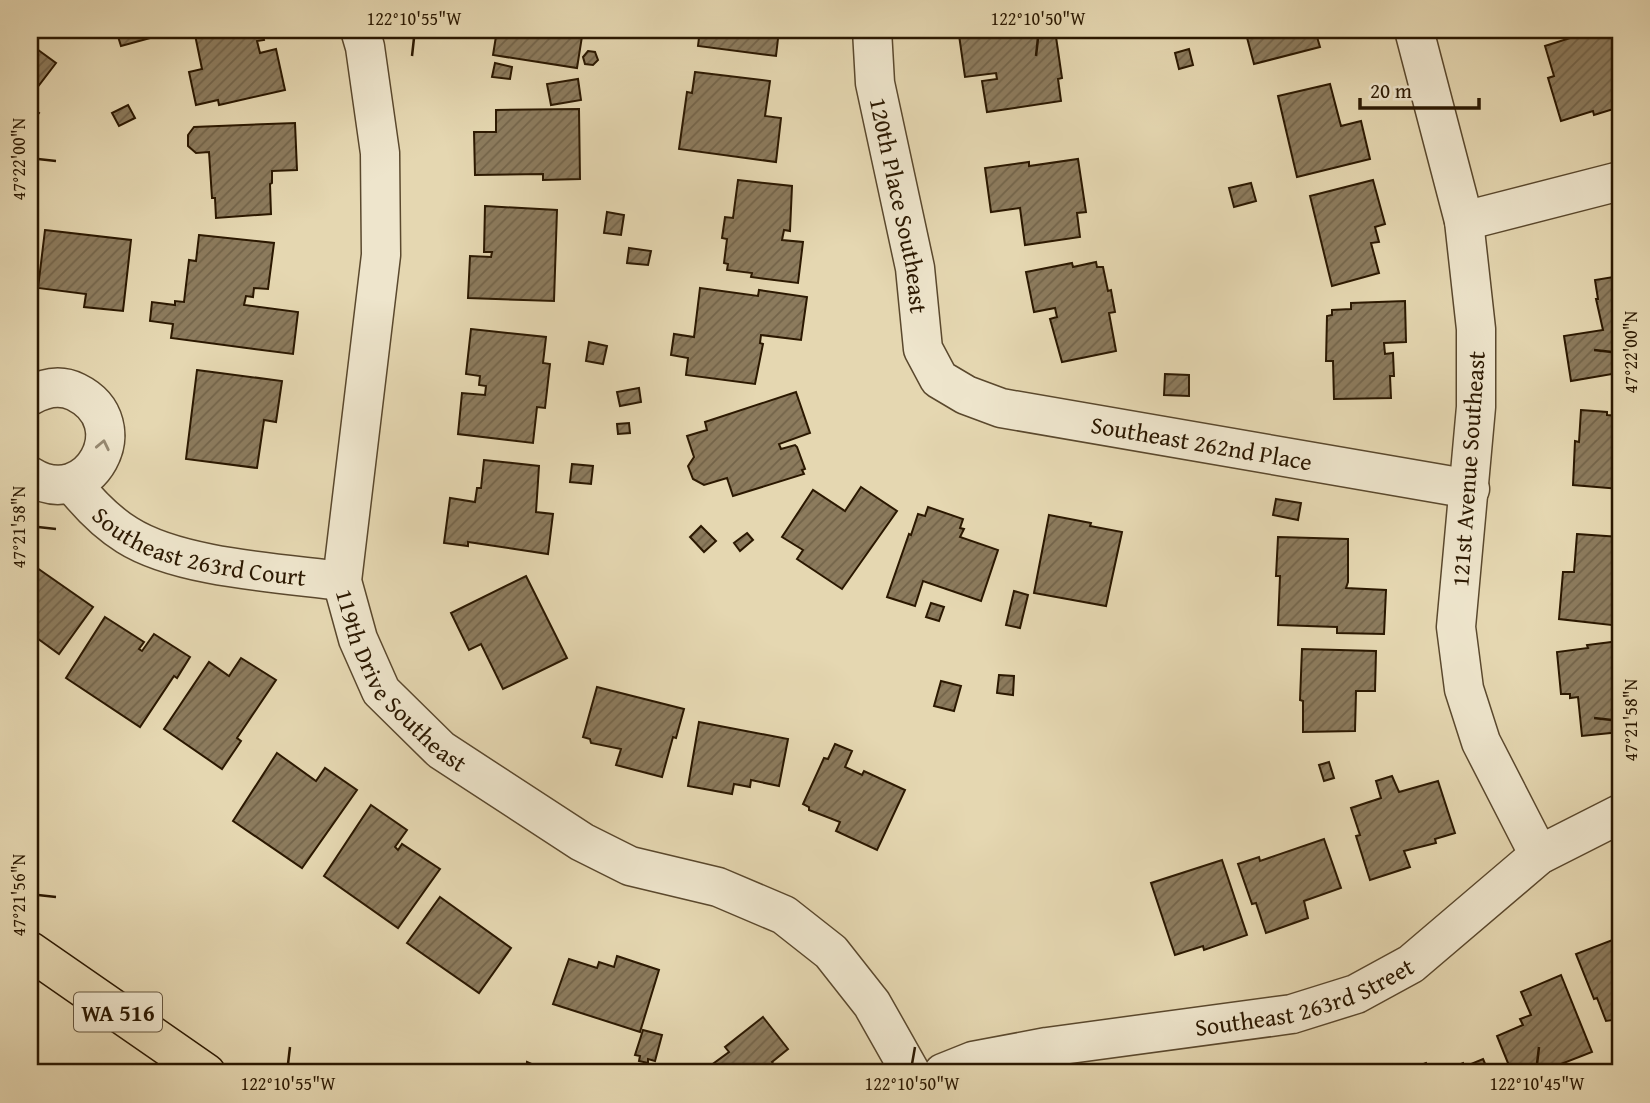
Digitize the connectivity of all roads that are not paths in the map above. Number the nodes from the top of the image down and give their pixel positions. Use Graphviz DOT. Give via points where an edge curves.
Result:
graph roads {
  1 [pos="360,30"];
  2 [pos="872,30"];
  3 [pos="1414,30"];
  4 [pos="1620,181"];
  5 [pos="1464,221"];
  6 [pos="939,379"];
  7 [pos="30,396"];
  8 [pos="30,476"];
  9 [pos="72,483"];
  10 [pos="1470,489"];
  11 [pos="342,581"];
  12 [pos="1620,814"];
  13 [pos="1539,855"];
  14 [pos="30,951"];
  15 [pos="206,1073"];
  16 [pos="911,1073"];
  17 [pos="943,1073"];
  1 -- 11 [label="street, 119th Drive Southeast" via="380,153 381,255"];
  2 -- 6 [label="street, 120th Place Southeast" via="875,83 915,268 923,349"];
  3 -- 5 [label="street, 121st Avenue Southeast"];
  4 -- 5 [label="street"];
  5 -- 10 [label="street, 121st Avenue Southeast" via="1476,329"];
  6 -- 10 [label="street, Southeast 262nd Place" via="1001,408"];
  9 -- 7 [label="street, Southeast 263rd Court, one-way" via="97,464 106,436 103,421 96,407 71,390 56,387"];
  8 -- 9 [label="street, Southeast 263rd Court" via="55,485"];
  9 -- 11 [label="street, Southeast 263rd Court" via="127,535 170,554"];
  10 -- 13 [label="street, 121st Avenue Southeast" via="1456,627 1464,689 1481,742"];
  11 -- 16 [label="street, 119th Drive Southeast" via="358,639 382,691 441,750 582,842 630,866 718,887 784,915 831,952 872,1004"];
  12 -- 13 [label="street, Southeast 263rd Street"];
  13 -- 17 [label="street, Southeast 263rd Street" via="1411,964 1356,994 1292,1014 1047,1047 973,1061"];
  14 -- 15 [label="main road, WA 516"];
}
